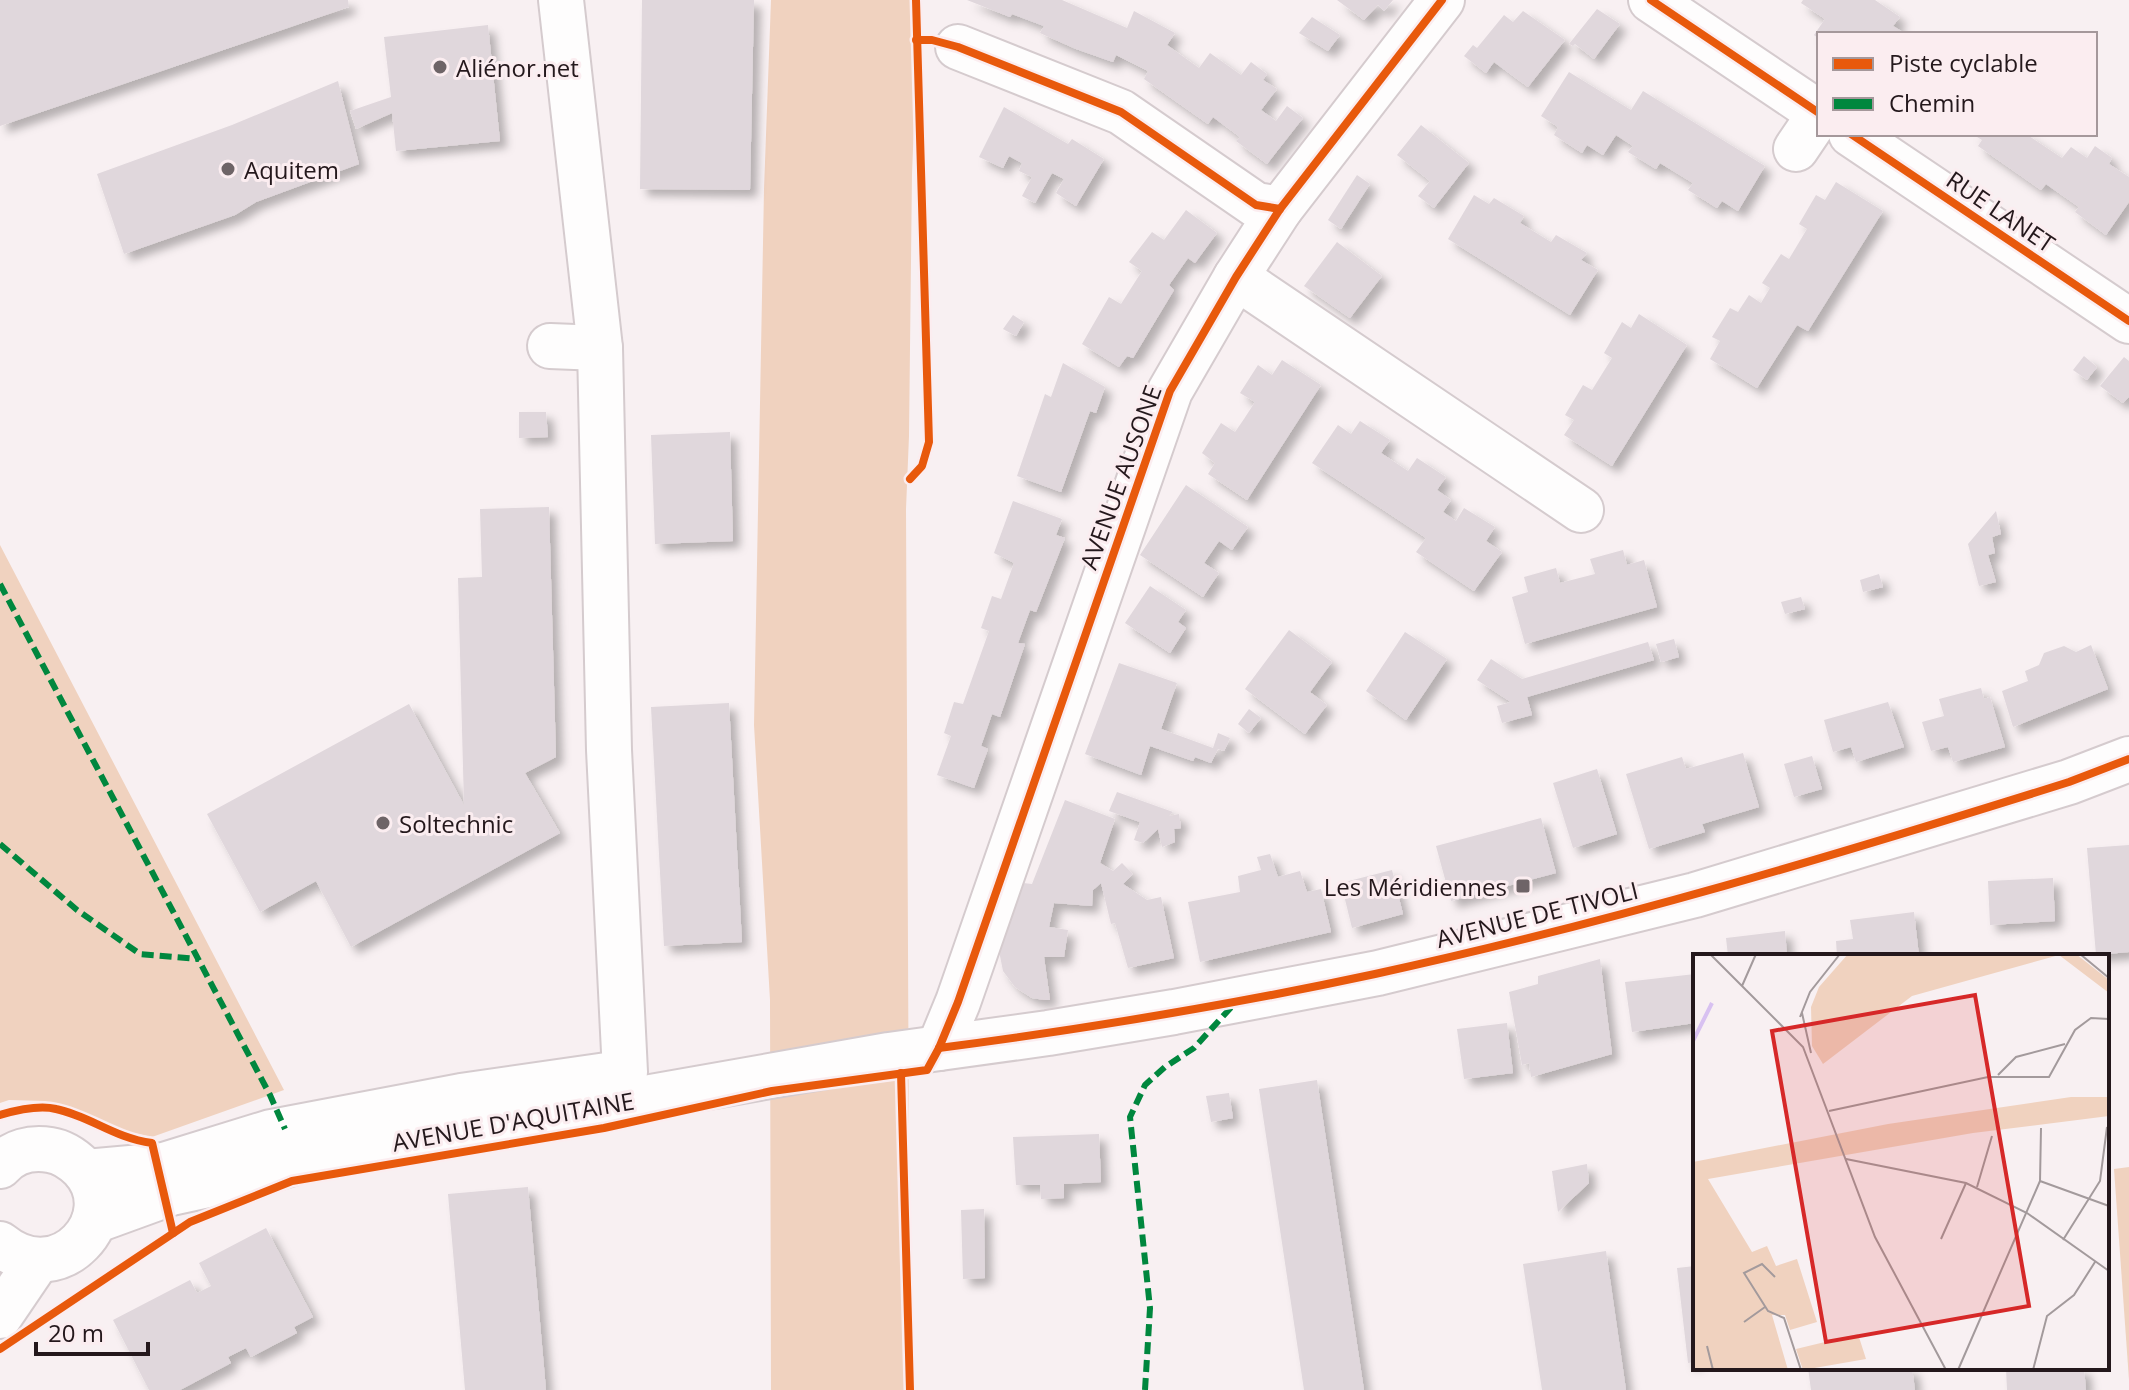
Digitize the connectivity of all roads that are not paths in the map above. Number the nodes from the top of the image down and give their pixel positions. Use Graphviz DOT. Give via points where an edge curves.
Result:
graph roads {
  1 [pos="561,0"];
  2 [pos="1442,0"];
  3 [pos="1651,0"];
  4 [pos="930,48"];
  5 [pos="1811,125"];
  6 [pos="1854,136"];
  7 [pos="1280,209"];
  8 [pos="1236,277"];
  9 [pos="2129,321"];
  10 [pos="550,346"];
  11 [pos="600,348"];
  12 [pos="1581,510"];
  13 [pos="2129,759"];
  14 [pos="944,1037"];
  15 [pos="775,1047"];
  16 [pos="613,1089"];
  17 [pos="0,1166"];
  18 [pos="86,1172"];
  19 [pos="94,1221"];
  20 [pos="19,1252"];
  21 [pos="0,1316"];
  1 -- 11 [label="street"];
  2 -- 7 [label="street, AVENUE AUSONE"];
  3 -- 5 [label="street"];
  4 -- 7 [label="street" via="1121,112 1256,205"];
  6 -- 9 [label="street, RUE LANET"];
  7 -- 8 [label="street, AVENUE AUSONE"];
  8 -- 12 [label="street"];
  8 -- 14 [label="street, AVENUE AUSONE" via="1170,391"];
  10 -- 11 [label="street"];
  11 -- 16 [label="street"];
  13 -- 14 [label="street, AVENUE DE TIVOLI" via="2077,780 1695,895 1327,984 1048,1033"];
  14 -- 15 [label="street, AVENUE DE TIVOLI" via="898,1023"];
  14 -- 16 [label="street, AVENUE D'AQUITAINE"];
  15 -- 16 [label="street, AVENUE D'AQUITAINE"];
  16 -- 18 [label="street, AVENUE D'AQUITAINE" via="461,1096 271,1132 164,1165"];
  16 -- 19 [label="street, AVENUE D'AQUITAINE" via="316,1156 171,1193"];
  17 -- 18 [label="street" via="21,1151 39,1148 74,1159"];
  18 -- 19 [label="street" via="95,1196"];
  19 -- 20 [label="street" via="86,1237 60,1257"];
  20 -- 21 [label="street"];
}
